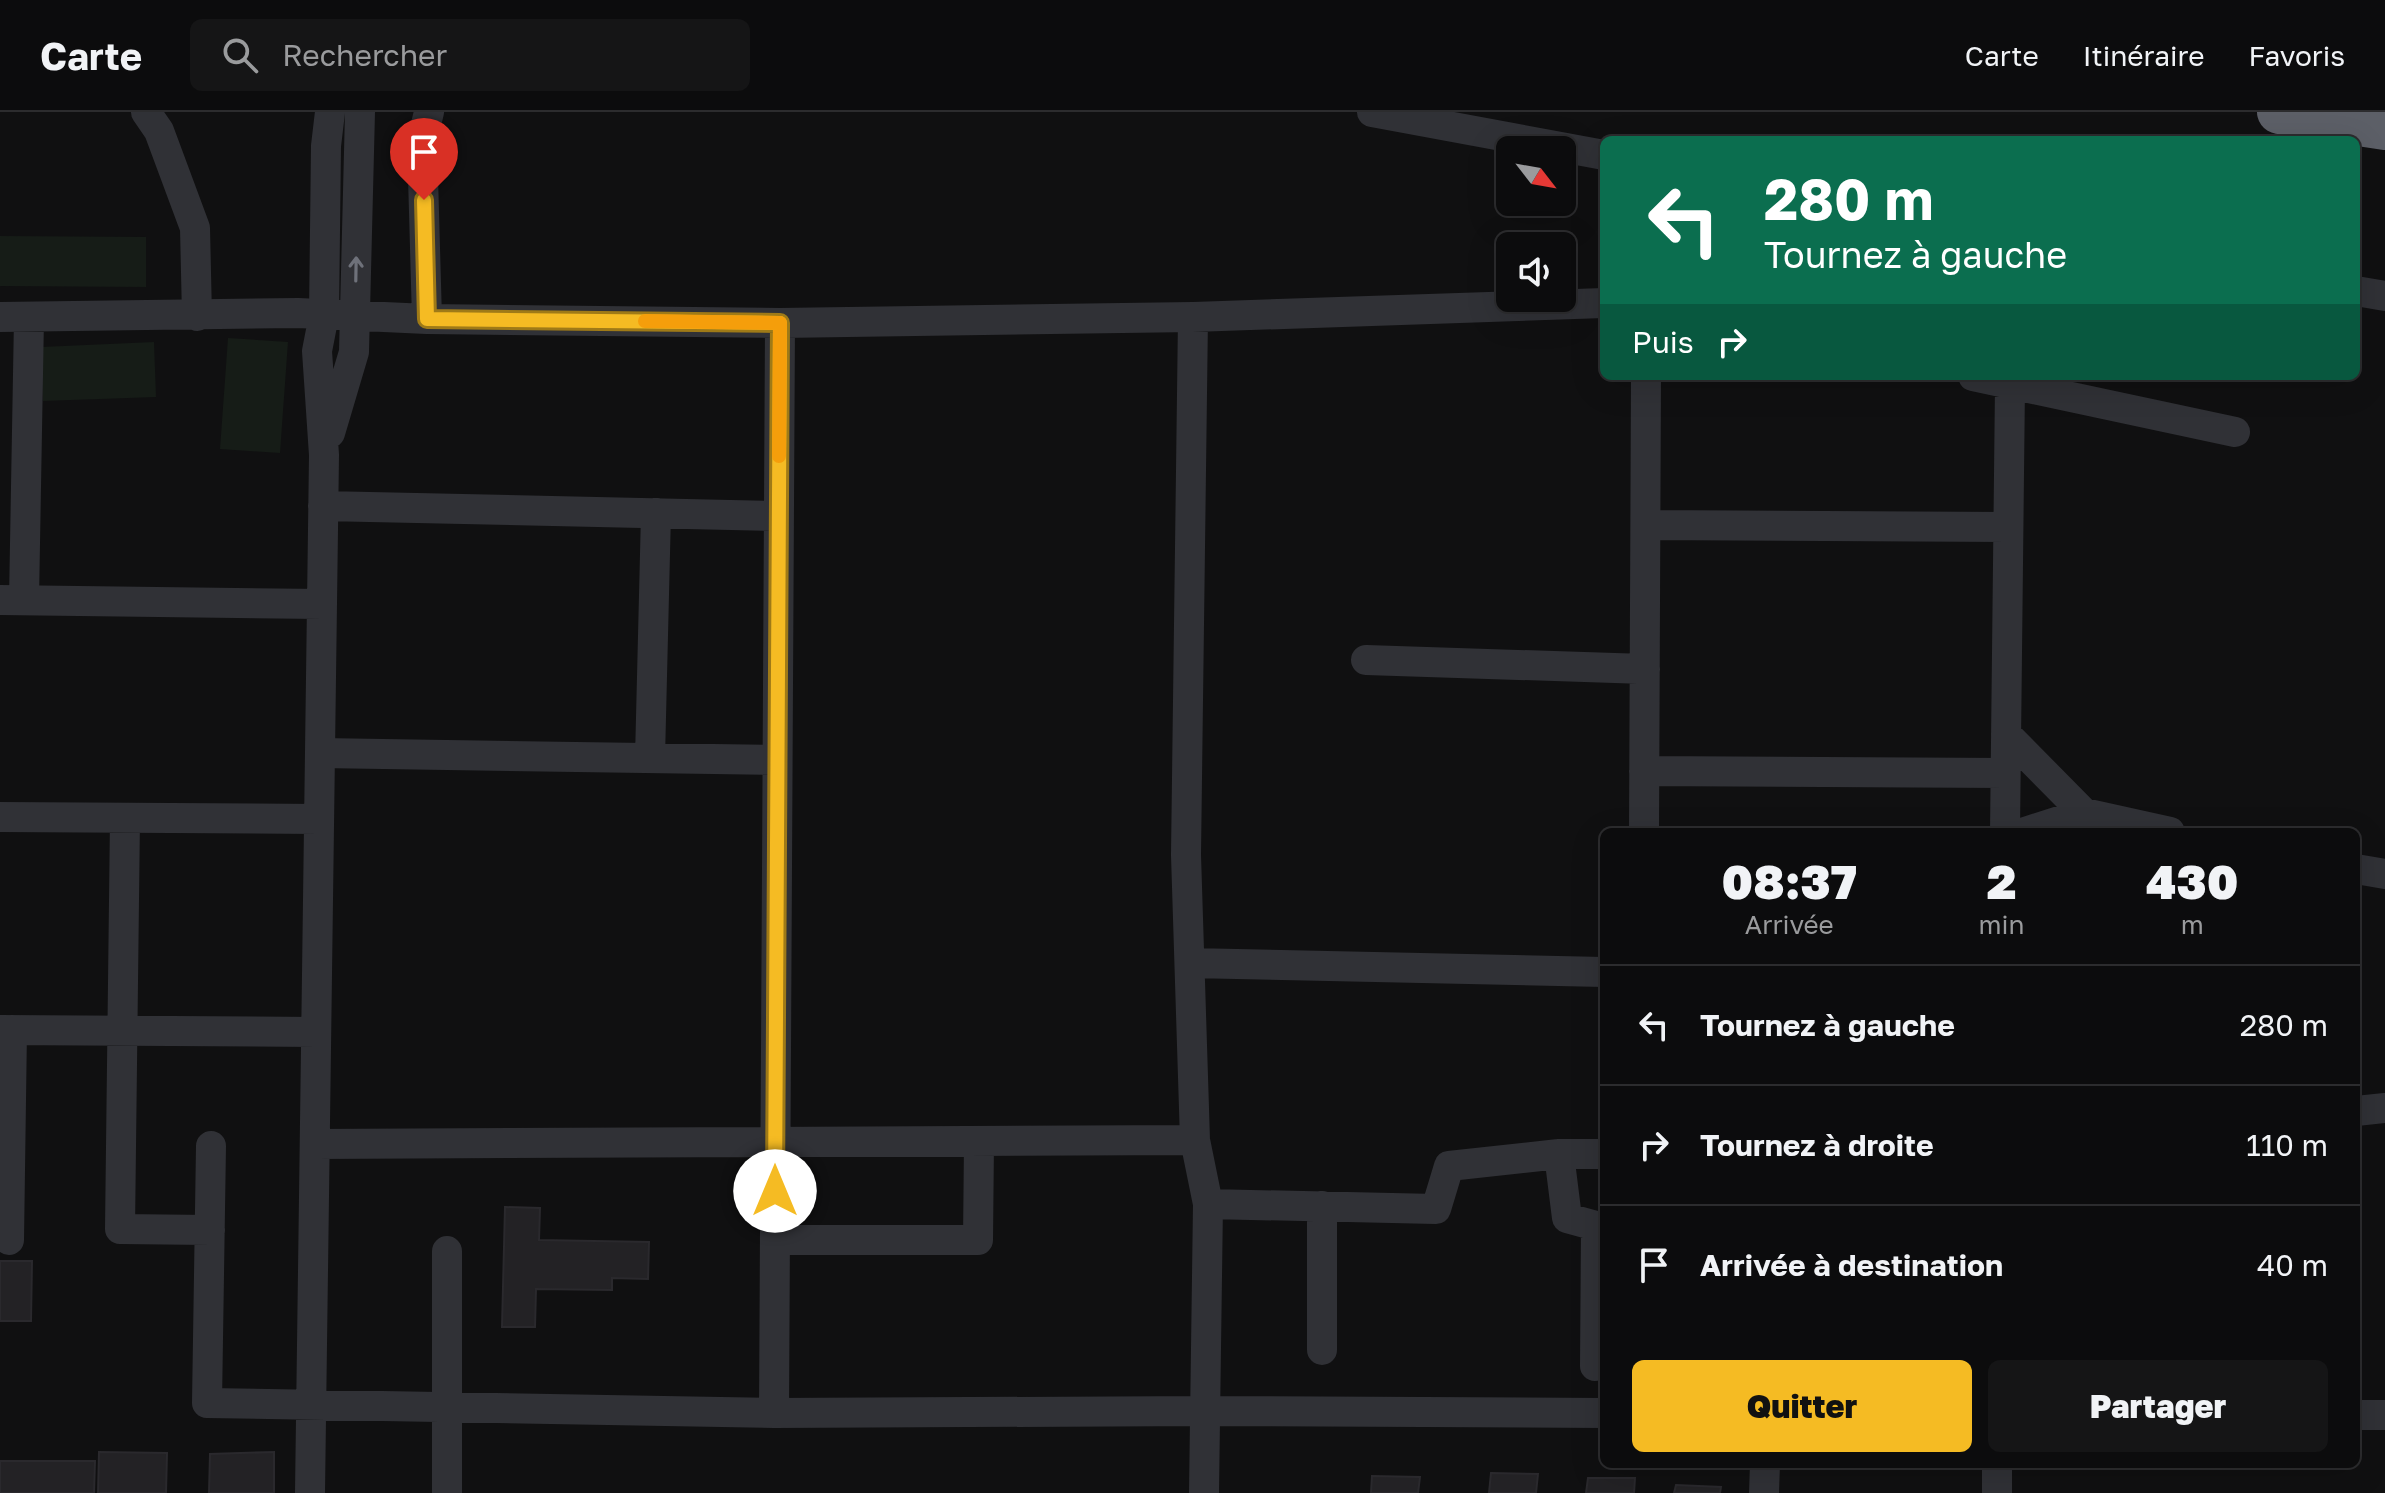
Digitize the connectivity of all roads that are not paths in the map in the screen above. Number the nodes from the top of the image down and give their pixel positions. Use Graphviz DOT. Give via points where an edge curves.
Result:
graph roads {
  1 [pos="146,112"];
  2 [pos="330,112"];
  3 [pos="360,112"];
  4 [pos="429,112"];
  5 [pos="1372,112"];
  6 [pos="2279,112"];
  7 [pos="2385,128"];
  8 [pos="1600,154"];
  9 [pos="2360,292"];
  10 [pos="2385,296"];
  11 [pos="1600,303"];
  12 [pos="324,315"];
  13 [pos="197,316"];
  14 [pos="14,317"];
  15 [pos="355,317"];
  16 [pos="1193,317"];
  17 [pos="427,319"];
  18 [pos="780,323"];
  19 [pos="317,351"];
  20 [pos="354,352"];
  21 [pos="1646,380"];
  22 [pos="1989,380"];
  23 [pos="2010,385"];
  24 [pos="2235,432"];
  25 [pos="324,455"];
  26 [pos="323,506"];
  27 [pos="656,513"];
  28 [pos="778,516"];
  29 [pos="1646,525"];
  30 [pos="2008,527"];
  31 [pos="12,600"];
  32 [pos="322,604"];
  33 [pos="1366,660"];
  34 [pos="1645,669"];
  35 [pos="2006,734"];
  36 [pos="320,753"];
  37 [pos="650,758"];
  38 [pos="776,760"];
  39 [pos="1644,771"];
  40 [pos="2005,773"];
  41 [pos="2084,813"];
  42 [pos="0,817"];
  43 [pos="125,818"];
  44 [pos="319,819"];
  45 [pos="1644,828"];
  46 [pos="2005,828"];
  47 [pos="2037,828"];
  48 [pos="2152,828"];
  49 [pos="2360,870"];
  50 [pos="2385,874"];
  51 [pos="1190,963"];
  52 [pos="1600,972"];
  53 [pos="6,1030"];
  54 [pos="123,1031"];
  55 [pos="316,1032"];
  56 [pos="2385,1108"];
  57 [pos="2360,1111"];
  58 [pos="1195,1140"];
  59 [pos="979,1142"];
  60 [pos="775,1143"];
  61 [pos="315,1144"];
  62 [pos="211,1146"];
  63 [pos="1559,1154"];
  64 [pos="1600,1154"];
  65 [pos="1208,1204"];
  66 [pos="1322,1206"];
  67 [pos="210,1230"];
  68 [pos="6,1232"];
  69 [pos="775,1240"];
  70 [pos="447,1251"];
  71 [pos="1322,1350"];
  72 [pos="1595,1366"];
  73 [pos="311,1404"];
  74 [pos="447,1407"];
  75 [pos="1207,1411"];
  76 [pos="774,1413"];
  77 [pos="1600,1413"];
  78 [pos="2360,1415"];
  79 [pos="2385,1415"];
  80 [pos="1765,1468"];
  81 [pos="1997,1468"];
  82 [pos="310,1493"];
  83 [pos="447,1493"];
  84 [pos="1204,1493"];
  85 [pos="1764,1493"];
  86 [pos="1997,1493"];
  1 -- 13 [label="street" via="159,131 195,228"];
  2 -- 12 [label="street"];
  15 -- 3 [label="street, one-way"];
  4 -- 17 [label="street" via="422,141"];
  5 -- 8 [label="street"];
  6 -- 7 [label="highway"];
  9 -- 10 [label="street"];
  11 -- 16 [label="street"];
  12 -- 13 [label="street"];
  12 -- 15 [label="street"];
  12 -- 19 [label="street"];
  13 -- 14 [label="street"];
  14 -- 31 [label="street"];
  15 -- 17 [label="street"];
  15 -- 20 [label="street"];
  16 -- 18 [label="street"];
  16 -- 51 [label="street" via="1186,855"];
  17 -- 18 [label="street"];
  18 -- 28 [label="street"];
  19 -- 20 [label="street"];
  19 -- 25 [label="street"];
  20 -- 25 [label="street"];
  21 -- 29 [label="street"];
  22 -- 23 [label="street"];
  23 -- 24 [label="street"];
  23 -- 30 [label="street"];
  25 -- 26 [label="street"];
  26 -- 27 [label="street"];
  26 -- 32 [label="street"];
  27 -- 28 [label="street"];
  27 -- 37 [label="street"];
  28 -- 38 [label="street"];
  29 -- 30 [label="street"];
  29 -- 34 [label="street"];
  30 -- 35 [label="street"];
  31 -- 32 [label="street"];
  32 -- 36 [label="street"];
  33 -- 34 [label="street"];
  34 -- 39 [label="street"];
  35 -- 40 [label="street"];
  35 -- 41 [label="street"];
  36 -- 37 [label="street"];
  36 -- 44 [label="street"];
  37 -- 38 [label="street"];
  38 -- 60 [label="street"];
  39 -- 40 [label="street"];
  39 -- 45 [label="street"];
  40 -- 46 [label="street"];
  41 -- 47 [label="street"];
  41 -- 48 [label="street"];
  42 -- 43 [label="street"];
  43 -- 44 [label="street"];
  43 -- 54 [label="street"];
  44 -- 55 [label="street"];
  49 -- 50 [label="street"];
  51 -- 52 [label="street"];
  51 -- 58 [label="street"];
  53 -- 54 [label="street"];
  53 -- 68 [label="street"];
  54 -- 55 [label="street"];
  54 -- 67 [label="street" via="120,1229"];
  55 -- 61 [label="street"];
  56 -- 57 [label="street"];
  58 -- 59 [label="street"];
  58 -- 65 [label="street"];
  59 -- 60 [label="street"];
  59 -- 69 [label="street" via="978,1240"];
  60 -- 61 [label="street"];
  60 -- 69 [label="street"];
  61 -- 73 [label="street"];
  62 -- 67 [label="street"];
  63 -- 64 [label="street"];
  63 -- 66 [label="street" via="1449,1166 1436,1209"];
  63 -- 72 [label="street" via="1567,1218 1596,1226"];
  65 -- 66 [label="street"];
  65 -- 75 [label="street"];
  66 -- 71 [label="street"];
  67 -- 73 [label="street" via="207,1403"];
  69 -- 76 [label="street"];
  70 -- 74 [label="street"];
  73 -- 74 [label="street"];
  73 -- 82 [label="street"];
  74 -- 76 [label="street"];
  74 -- 83 [label="street"];
  75 -- 76 [label="street"];
  75 -- 77 [label="street"];
  75 -- 84 [label="street"];
  78 -- 79 [label="street"];
  80 -- 85 [label="street"];
  81 -- 86 [label="street"];
}
